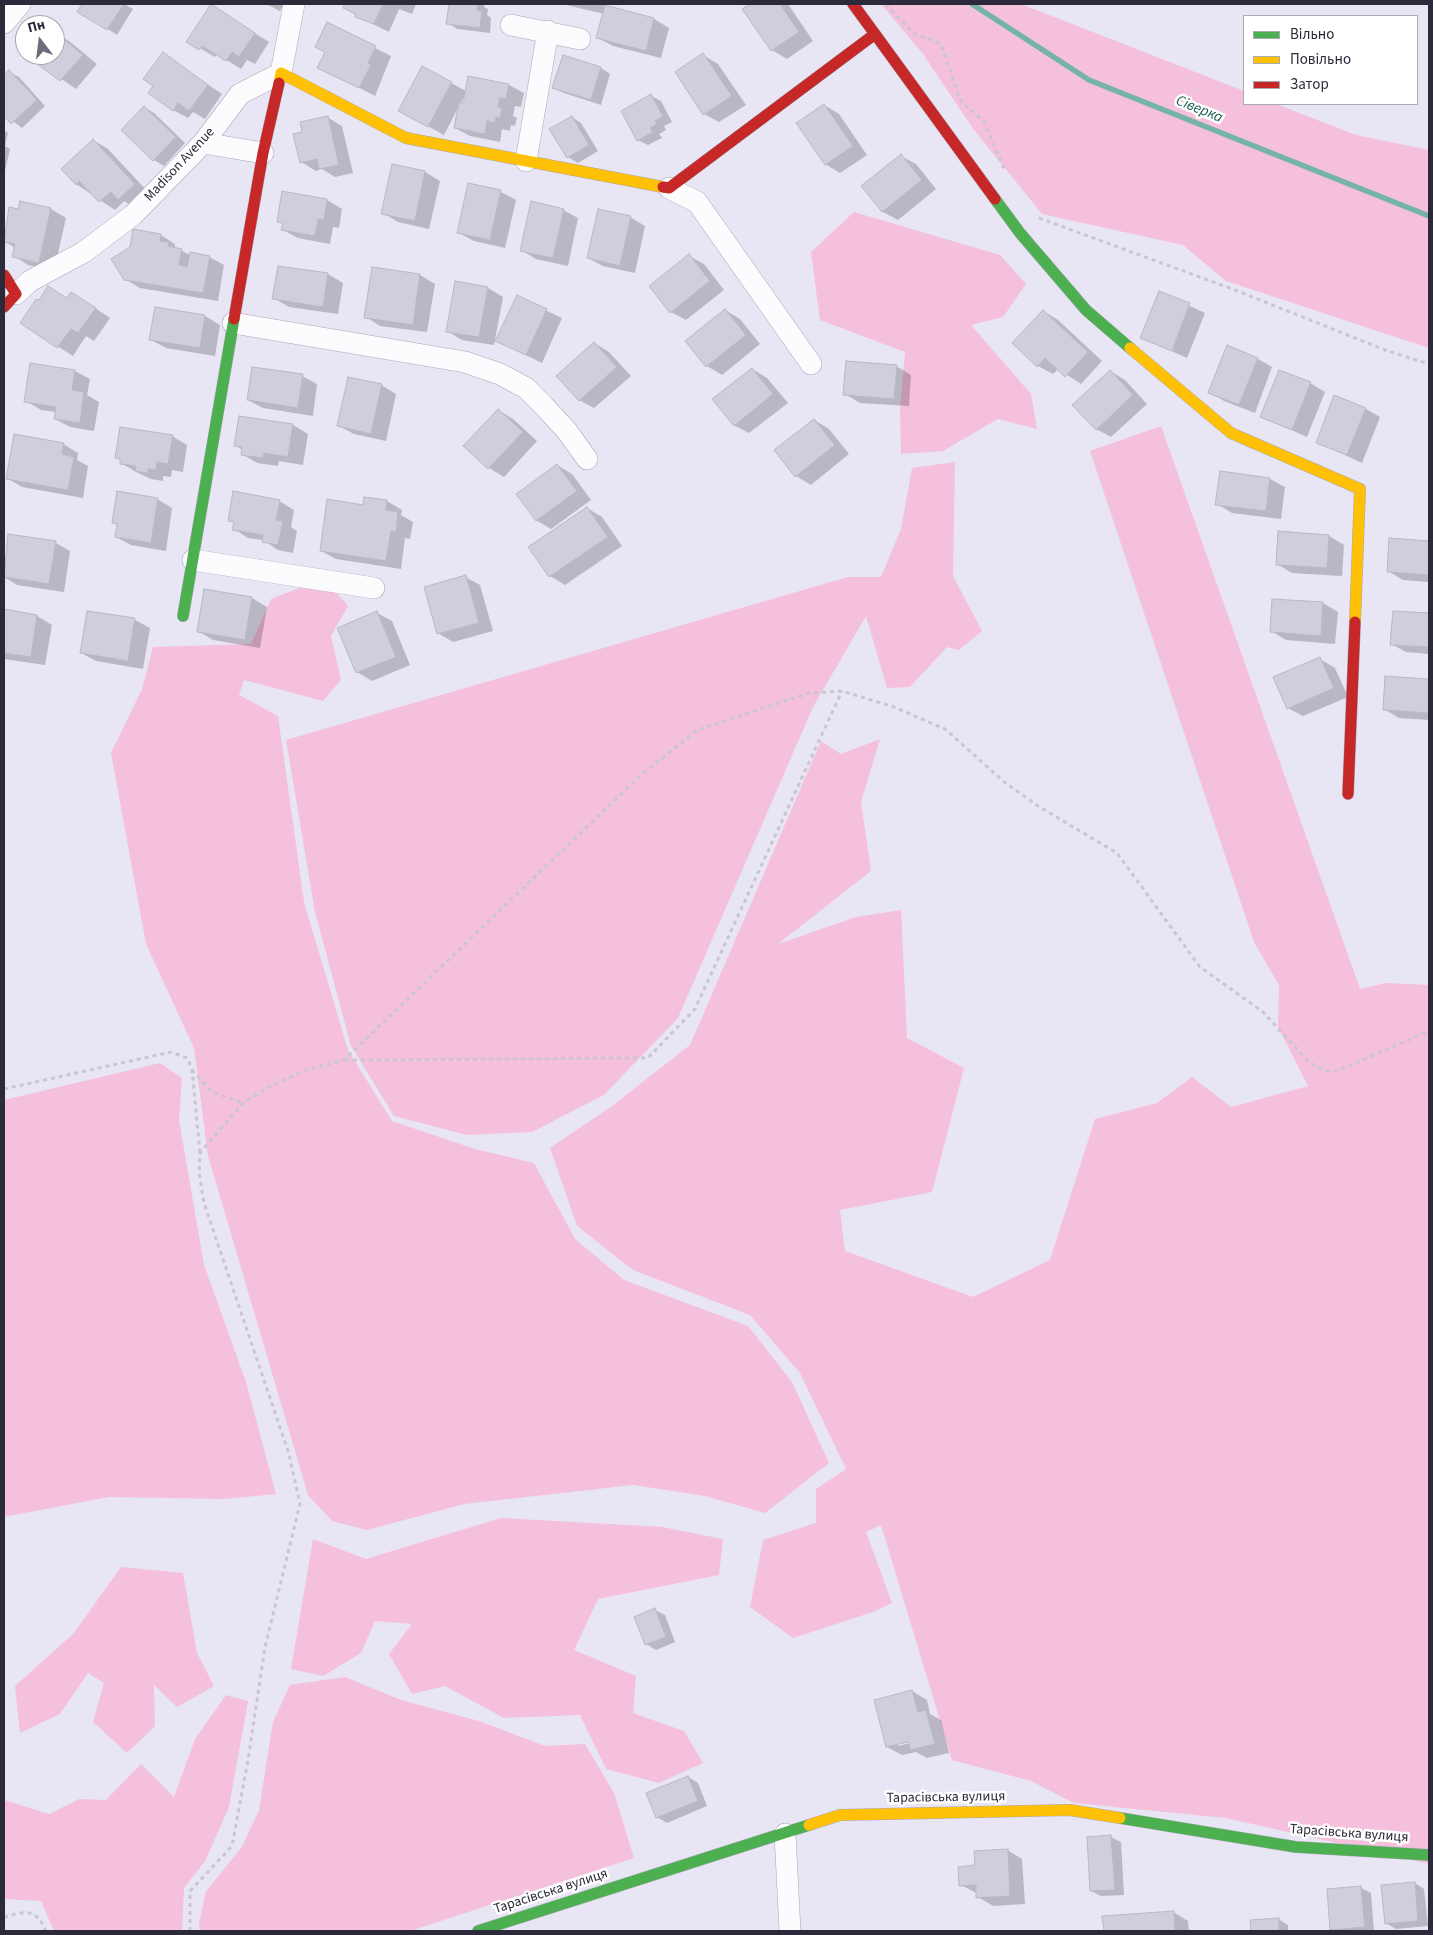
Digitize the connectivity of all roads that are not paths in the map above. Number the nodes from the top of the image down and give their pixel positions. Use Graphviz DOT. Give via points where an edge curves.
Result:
graph roads {
  1 [pos="20,4"];
  2 [pos="294,4"];
  3 [pos="853,4"];
  4 [pos="4,22"];
  5 [pos="510,25"];
  6 [pos="548,31"];
  7 [pos="875,34"];
  8 [pos="580,39"];
  9 [pos="281,73"];
  10 [pos="203,142"];
  11 [pos="263,153"];
  12 [pos="526,161"];
  13 [pos="669,188"];
  14 [pos="4,275"];
  15 [pos="10,300"];
  16 [pos="233,323"];
  17 [pos="811,364"];
  18 [pos="587,459"];
  19 [pos="193,560"];
  20 [pos="374,588"];
  21 [pos="183,616"];
  22 [pos="1348,794"];
  23 [pos="785,1834"];
  24 [pos="1429,1855"];
  25 [pos="478,1931"];
  26 [pos="790,1931"];
  1 -- 4 [label="street"];
  2 -- 9 [label="street"];
  3 -- 7 [label="street"];
  5 -- 6 [label="street"];
  6 -- 8 [label="street"];
  6 -- 12 [label="street"];
  7 -- 13 [label="street"];
  7 -- 22 [label="street" via="1020,233 1086,310 1230,433 1360,489"];
  9 -- 10 [label="street, Madison Avenue" via="240,94"];
  9 -- 11 [label="street"];
  9 -- 12 [label="street" via="406,138"];
  10 -- 11 [label="street"];
  10 -- 15 [label="street, Madison Avenue" via="133,215 84,252 30,281"];
  11 -- 16 [label="street"];
  12 -- 13 [label="street"];
  13 -- 17 [label="street" via="697,202"];
  14 -- 15 [label="street"];
  16 -- 18 [label="street" via="465,362 500,374 526,388 567,431"];
  16 -- 19 [label="street"];
  19 -- 20 [label="street"];
  19 -- 21 [label="street"];
  23 -- 24 [label="street, Тарасівська вулиця" via="840,1815 1070,1810 1296,1847"];
  23 -- 25 [label="street, Тарасівська вулиця"];
  23 -- 26 [label="street"];
}
